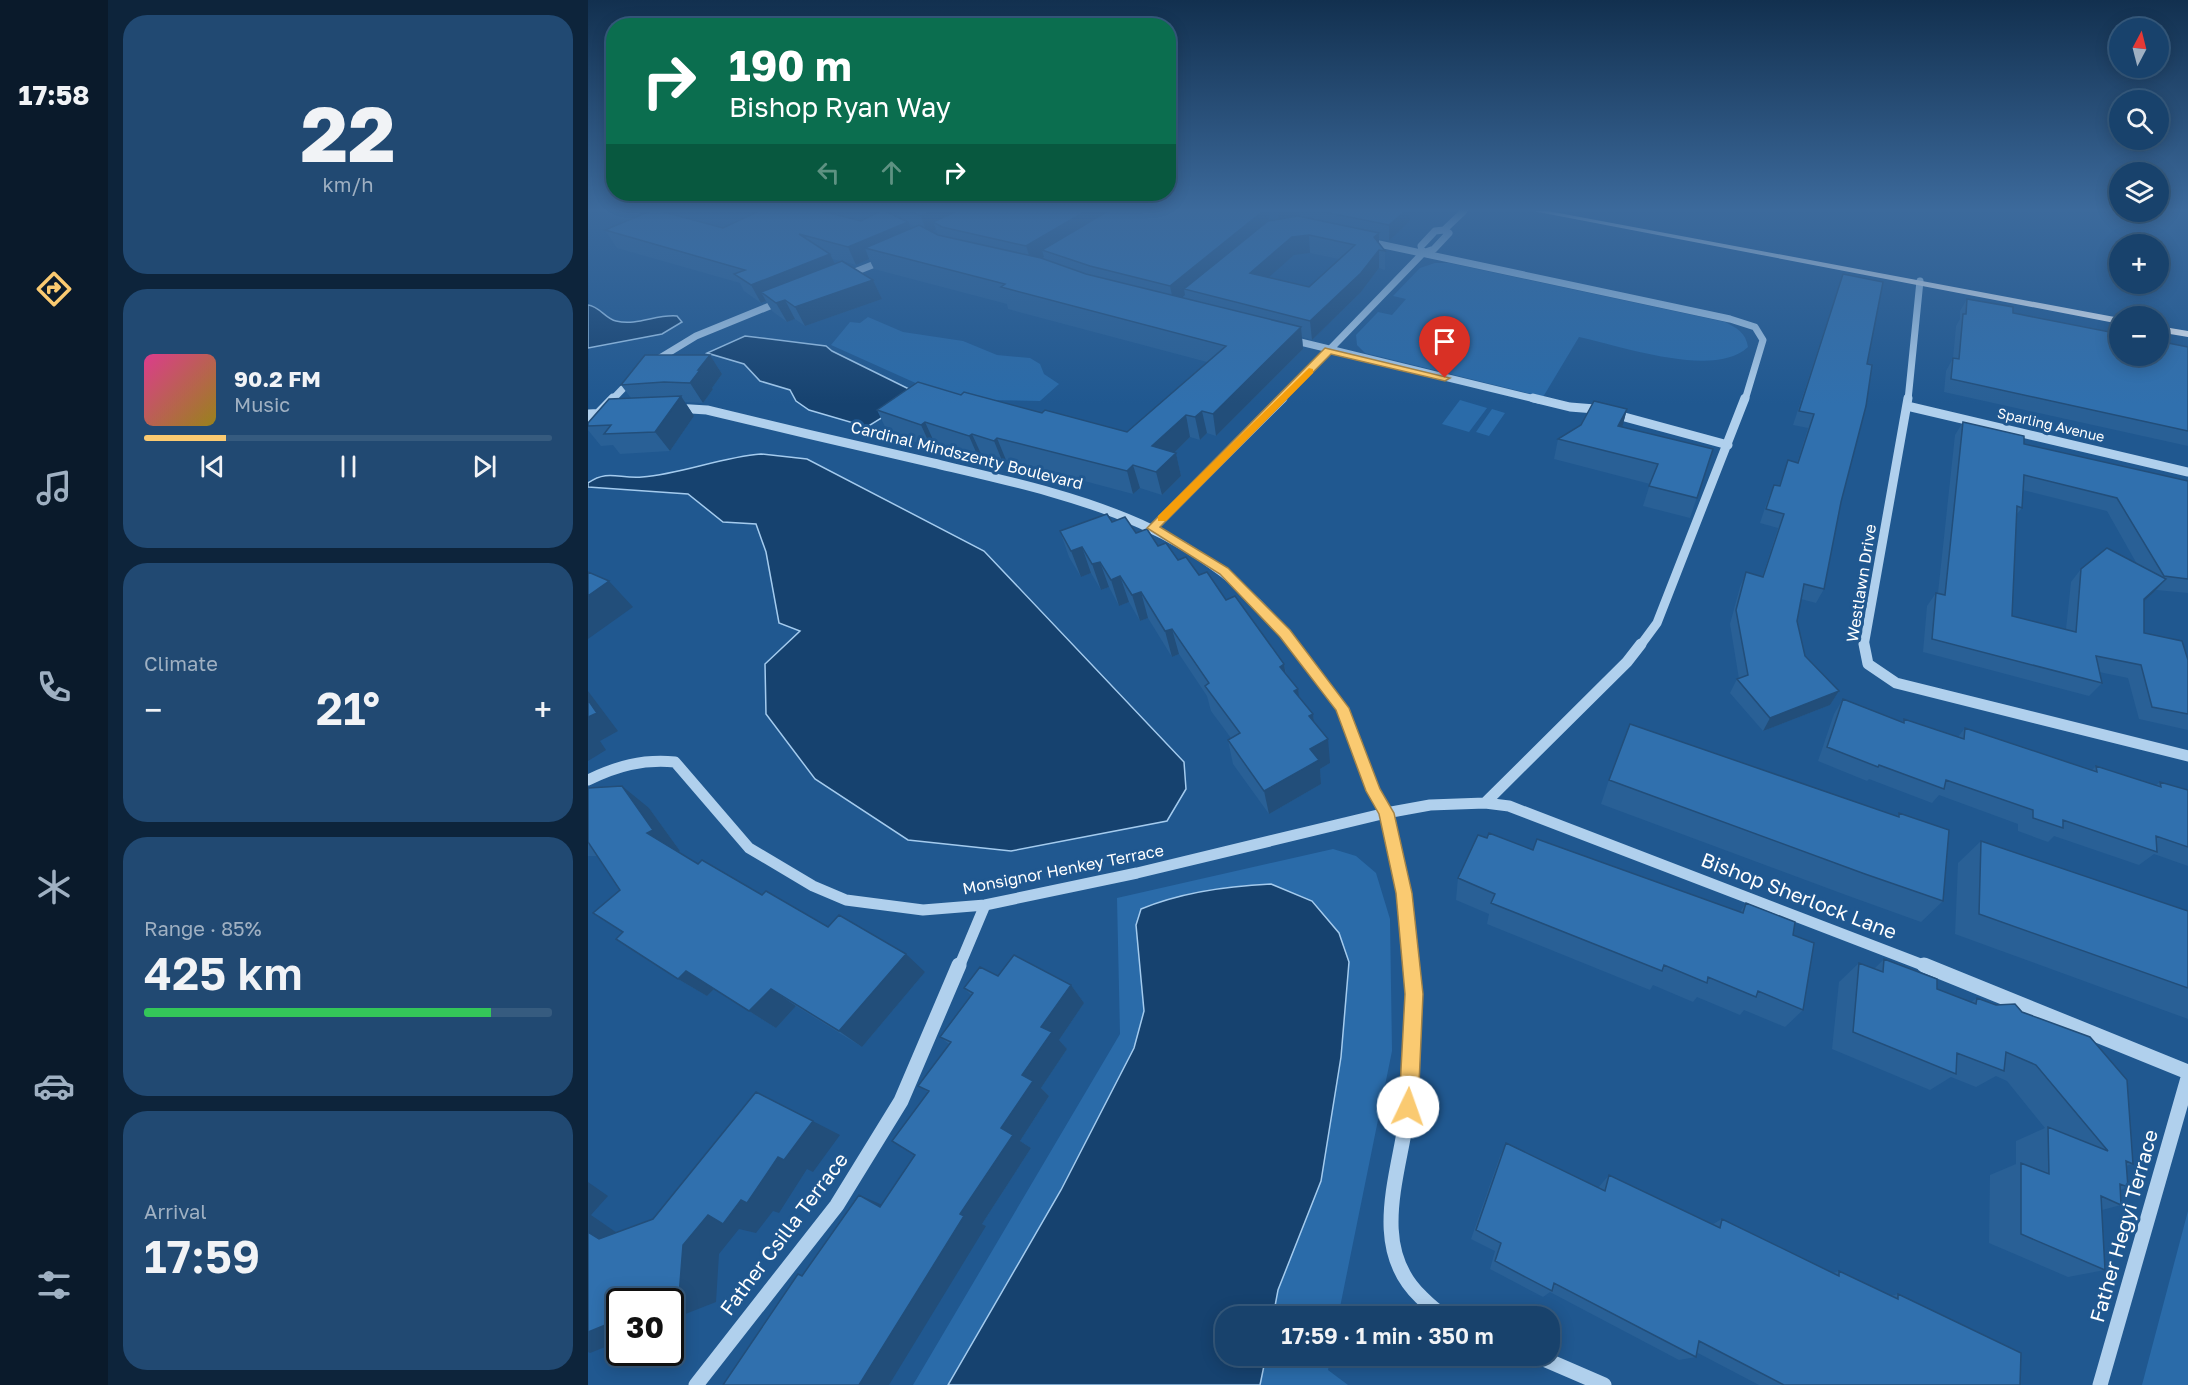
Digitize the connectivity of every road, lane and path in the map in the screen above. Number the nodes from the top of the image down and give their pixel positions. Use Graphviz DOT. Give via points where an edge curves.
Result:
graph roads {
  1 [pos="845,276"];
  2 [pos="1401,276"];
  3 [pos="1528,276"];
  4 [pos="1886,276"];
  5 [pos="834,280"];
  6 [pos="1920,282"];
  7 [pos="792,297"];
  8 [pos="2109,319"];
  9 [pos="2169,331"];
  10 [pos="2188,334"];
  11 [pos="1278,336"];
  12 [pos="1329,350"];
  13 [pos="647,366"];
  14 [pos="638,373"];
  15 [pos="1906,406"];
  16 [pos="667,409"];
  17 [pos="621,412"];
  18 [pos="588,414"];
  19 [pos="597,414"];
  20 [pos="588,424"];
  21 [pos="1728,445"];
  22 [pos="2188,472"];
  23 [pos="1153,528"];
  24 [pos="2188,756"];
  25 [pos="588,780"];
  26 [pos="1485,803"];
  27 [pos="1386,813"];
  28 [pos="985,905"];
  29 [pos="2188,1072"];
  30 [pos="2188,1078"];
  31 [pos="1431,1306"];
  32 [pos="1560,1366"];
  33 [pos="696,1385"];
  34 [pos="1604,1385"];
  35 [pos="2100,1385"];
  1 -- 5 [label="street"];
  2 -- 12 [label="street"];
  3 -- 21 [label="street" via="1755,327 1763,340"];
  4 -- 6 [label="main road"];
  6 -- 8 [label="main road"];
  6 -- 15 [label="street, Westlawn Drive"];
  7 -- 13 [label="street" via="696,336"];
  9 -- 10 [label="main road"];
  11 -- 12 [label="street"];
  12 -- 21 [label="street" via="1570,407 1594,409"];
  12 -- 23 [label="street"];
  14 -- 19 [label="street"];
  15 -- 22 [label="street, Sparling Avenue"];
  15 -- 24 [label="street, Westlawn Drive" via="1864,646 1868,664 1896,683"];
  16 -- 23 [label="street, Cardinal Mindszenty Boulevard" via="707,410 1029,486"];
  17 -- 19 [label="street"];
  18 -- 19 [label="street"];
  19 -- 20 [label="street"];
  21 -- 26 [label="street" via="1657,623 1626,662"];
  23 -- 27 [label="street, Cardinal Mindszenty Boulevard" via="1224,571 1285,633 1342,708"];
  25 -- 28 [label="street, Monsignor Henkey Terrace" via="623,763 650,759 675,762 749,848 813,886 846,900 923,910"];
  26 -- 27 [label="street, Bishop Sherlock Lane" via="1430,805"];
  26 -- 29 [label="street, Bishop Sherlock Lane" via="1509,806 1942,972"];
  27 -- 28 [label="street, Monsignor Henkey Terrace"];
  27 -- 31 [label="street, Cardinal Mindszenty Boulevard" via="1404,893 1414,994 1408,1107 1389,1226 1396,1260 1406,1283"];
  28 -- 33 [label="street, Father Csilla Terrace" via="890,1119 837,1204"];
  30 -- 35 [label="street, Father Hegyi Terrace"];
  32 -- 34 [label="street"];
}
